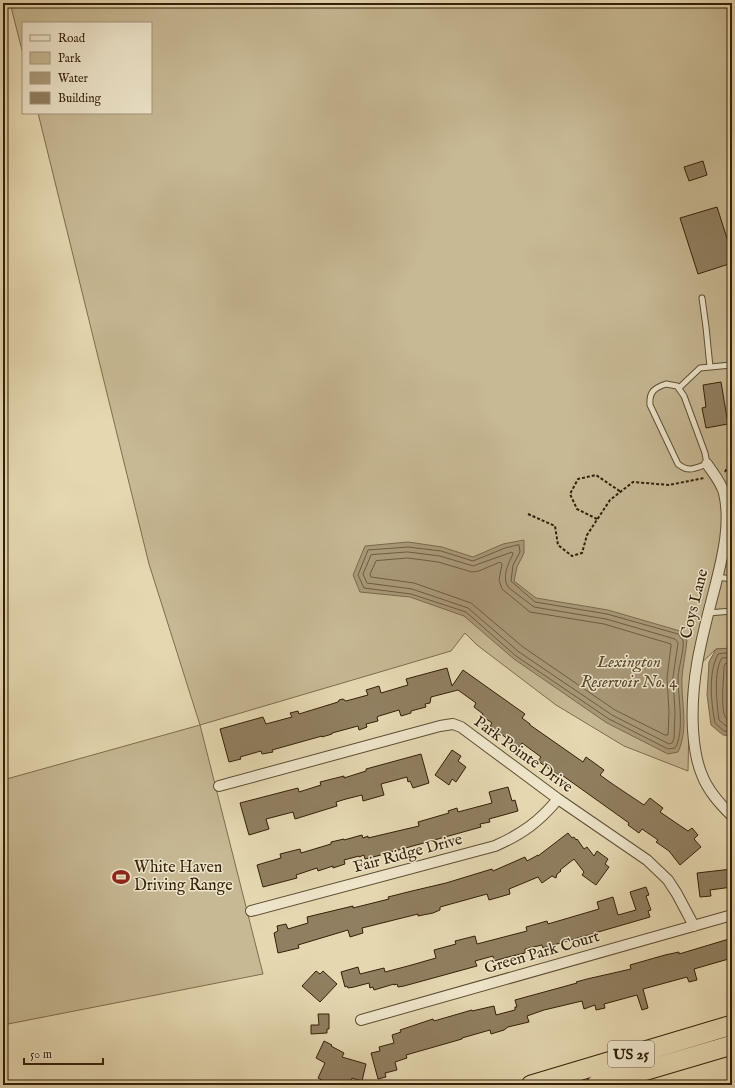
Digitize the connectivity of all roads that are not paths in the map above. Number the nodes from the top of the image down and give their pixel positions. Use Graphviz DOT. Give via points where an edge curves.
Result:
graph roads {
  1 [pos="702,298"];
  2 [pos="731,365"];
  3 [pos="710,367"];
  4 [pos="679,388"];
  5 [pos="707,464"];
  6 [pos="717,577"];
  7 [pos="732,579"];
  8 [pos="732,611"];
  9 [pos="708,613"];
  10 [pos="219,786"];
  11 [pos="558,800"];
  12 [pos="732,816"];
  13 [pos="252,911"];
  14 [pos="732,916"];
  15 [pos="694,926"];
  16 [pos="361,1020"];
  17 [pos="732,1025"];
  18 [pos="732,1045"];
  19 [pos="531,1085"];
  20 [pos="596,1085"];
  1 -- 3 [label="lane"];
  2 -- 3 [label="lane"];
  3 -- 4 [label="lane" via="700,368"];
  4 -- 5 [label="lane"];
  4 -- 5 [label="lane" via="666,384 658,386 652,390 649,397 650,405 678,464 690,470"];
  5 -- 6 [label="street, Coys Lane" via="724,493 726,519"];
  6 -- 7 [label="lane"];
  6 -- 9 [label="street, Coys Lane"];
  8 -- 9 [label="lane"];
  9 -- 12 [label="street, Coys Lane" via="693,686 694,740 698,763 707,785"];
  10 -- 11 [label="street, Park Pointe Drive" via="453,724 461,727"];
  11 -- 13 [label="street, Fair Ridge Drive" via="532,826 495,846"];
  11 -- 15 [label="street, Park Pointe Drive" via="647,860 677,894"];
  14 -- 15 [label="street, Green Park Court"];
  15 -- 16 [label="street, Green Park Court"];
  17 -- 19 [label="highway, US 25"];
  18 -- 20 [label="highway, US 25"];
}
